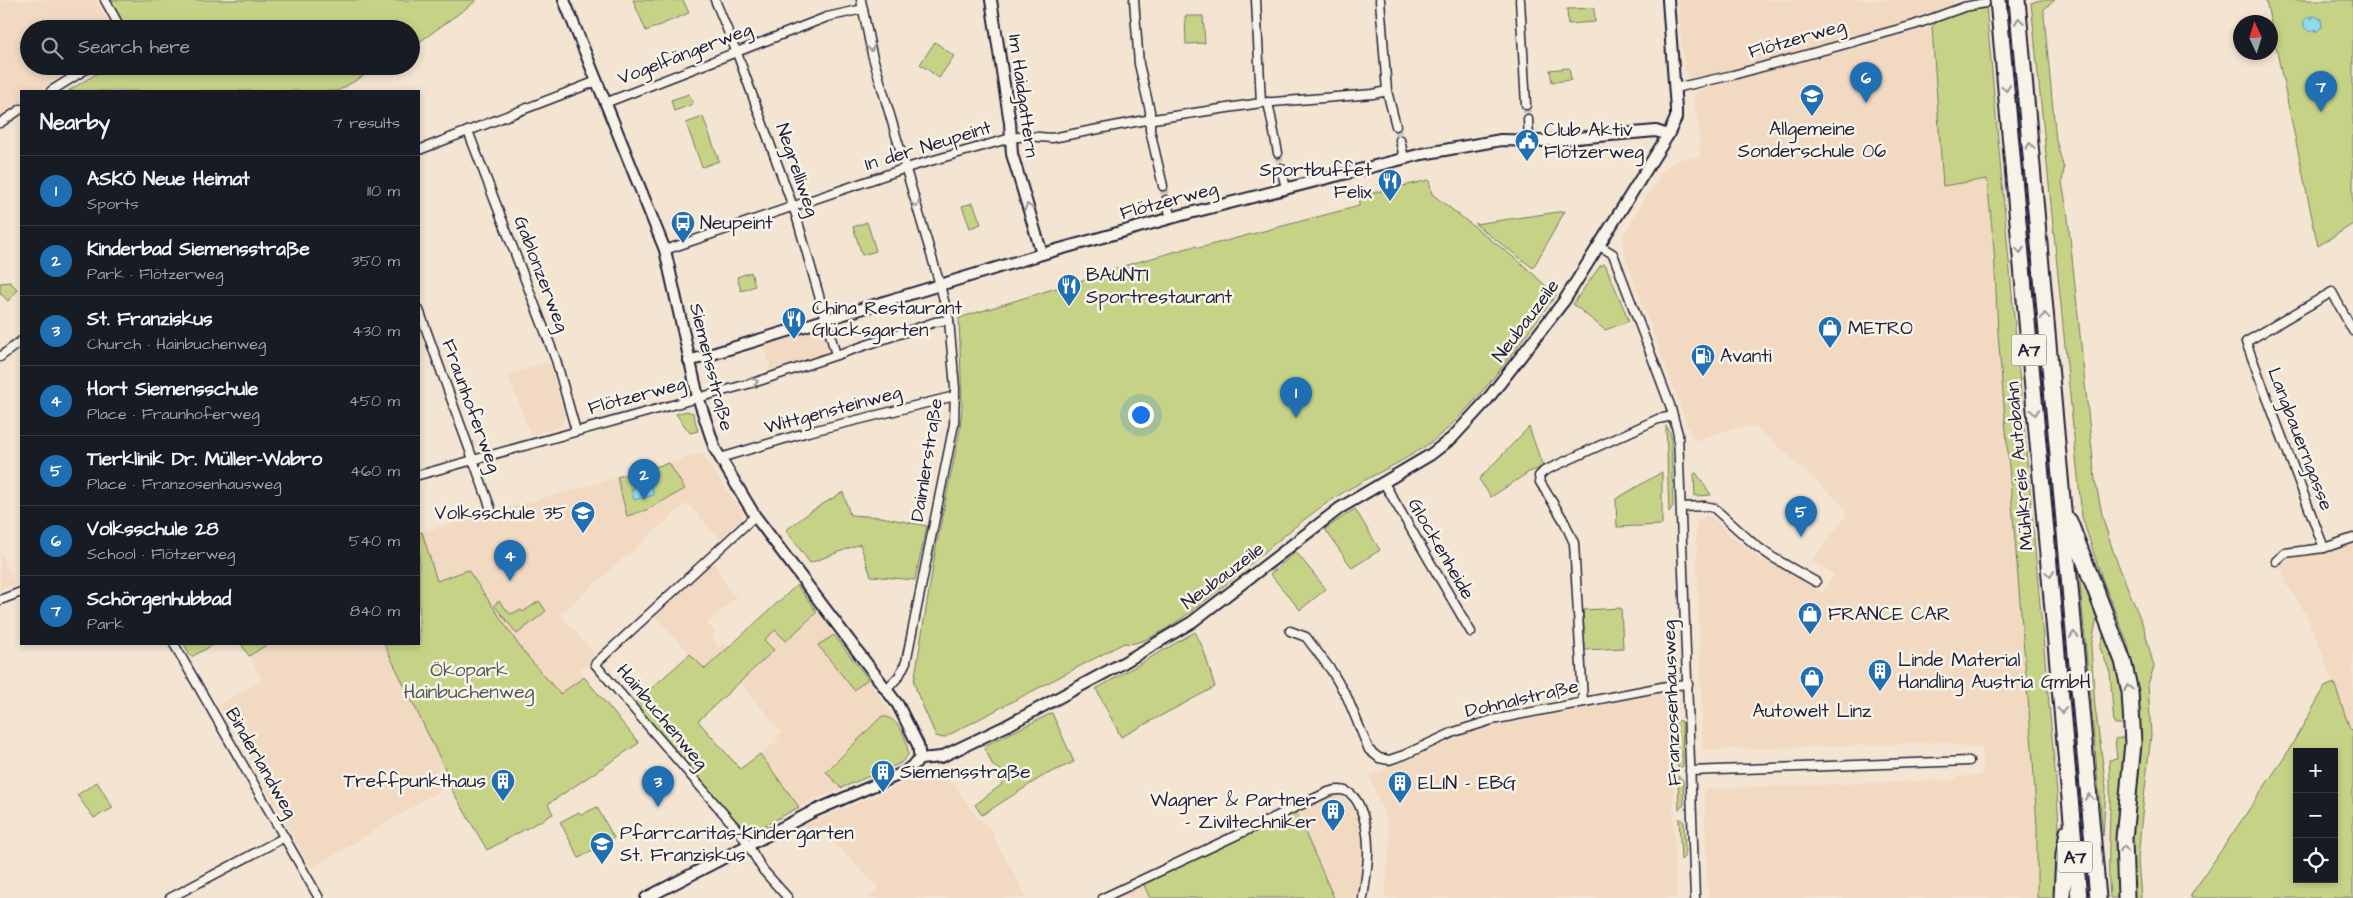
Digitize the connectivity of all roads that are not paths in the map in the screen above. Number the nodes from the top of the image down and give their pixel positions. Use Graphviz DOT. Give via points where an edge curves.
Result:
graph roads {
  1 [pos="105,0"];
  2 [pos="564,0"];
  3 [pos="715,0"];
  4 [pos="861,0"];
  5 [pos="992,0"];
  6 [pos="1134,0"];
  7 [pos="1256,0"];
  8 [pos="1380,0"];
  9 [pos="1520,0"];
  10 [pos="1668,0"];
  11 [pos="2017,0"];
  12 [pos="1991,1"];
  13 [pos="863,9"];
  14 [pos="116,20"];
  15 [pos="737,53"];
  16 [pos="77,75"];
  17 [pos="597,81"];
  18 [pos="1675,88"];
  19 [pos="53,90"];
  20 [pos="1387,91"];
  21 [pos="605,103"];
  22 [pos="1264,103"];
  23 [pos="1526,105"];
  24 [pos="20,110"];
  25 [pos="1528,119"];
  26 [pos="1150,120"];
  27 [pos="0,122"];
  28 [pos="1396,126"];
  29 [pos="468,131"];
  30 [pos="1668,135"];
  31 [pos="1011,138"];
  32 [pos="1400,140"];
  33 [pos="1529,141"];
  34 [pos="420,150"];
  35 [pos="1278,153"];
  36 [pos="1404,158"];
  37 [pos="906,168"];
  38 [pos="1281,168"];
  39 [pos="1163,186"];
  40 [pos="1286,188"];
  41 [pos="1166,200"];
  42 [pos="793,206"];
  43 [pos="1171,218"];
  44 [pos="1600,246"];
  45 [pos="664,250"];
  46 [pos="1042,254"];
  47 [pos="940,285"];
  48 [pos="420,313"];
  49 [pos="825,320"];
  50 [pos="949,320"];
  51 [pos="2353,331"];
  52 [pos="20,342"];
  53 [pos="836,355"];
  54 [pos="0,357"];
  55 [pos="689,361"];
  56 [pos="955,396"];
  57 [pos="698,397"];
  58 [pos="1673,416"];
  59 [pos="576,431"];
  60 [pos="720,458"];
  61 [pos="473,460"];
  62 [pos="420,475"];
  63 [pos="1384,483"];
  64 [pos="2062,504"];
  65 [pos="1682,508"];
  66 [pos="492,512"];
  67 [pos="755,516"];
  68 [pos="2353,538"];
  69 [pos="2324,548"];
  70 [pos="2276,561"];
  71 [pos="1816,582"];
  72 [pos="20,592"];
  73 [pos="0,600"];
  74 [pos="1290,631"];
  75 [pos="1471,632"];
  76 [pos="175,645"];
  77 [pos="1688,684"];
  78 [pos="887,689"];
  79 [pos="1583,702"];
  80 [pos="920,759"];
  81 [pos="1969,761"];
  82 [pos="1690,771"];
  83 [pos="2072,816"];
  84 [pos="285,837"];
  85 [pos="747,844"];
  86 [pos="170,898"];
  87 [pos="320,898"];
  88 [pos="646,898"];
  89 [pos="788,898"];
  90 [pos="1103,898"];
  91 [pos="1363,898"];
  92 [pos="1695,898"];
  93 [pos="2062,898"];
  94 [pos="2079,898"];
  95 [pos="2098,898"];
  96 [pos="2126,898"];
  1 -- 14 [label="street"];
  2 -- 17 [label="street, Siemensstraße"];
  3 -- 15 [label="street, Negrelliweg"];
  4 -- 13 [label="street, Daimlerstraße"];
  5 -- 31 [label="street, Im Haidgattern"];
  6 -- 26 [label="street" via="1138,53"];
  7 -- 22 [label="street"];
  8 -- 20 [label="street"];
  9 -- 23 [label="street"];
  10 -- 18 [label="street, Neubauzeile"];
  64 -- 11 [label="highway, Mühlkreis Autobahn / A7, one-way"];
  12 -- 18 [label="street, Flötzerweg" via="1734,75"];
  12 -- 83 [label="highway, Mühlkreis Autobahn / A7, one-way"];
  13 -- 15 [label="street, Vogelfängerweg" via="827,17"];
  13 -- 37 [label="street, Daimlerstraße, one-way" via="872,54"];
  15 -- 21 [label="street, Vogelfängerweg"];
  15 -- 42 [label="street, Negrelliweg"];
  16 -- 19 [label="street"];
  17 -- 21 [label="street, Siemensstraße"];
  17 -- 29 [label="street, Vogelfängerweg"];
  18 -- 30 [label="street, Neubauzeile" via="1676,118"];
  20 -- 22 [label="street, In der Neupeint"];
  20 -- 28 [label="street"];
  21 -- 45 [label="street, Siemensstraße"];
  22 -- 26 [label="street, In der Neupeint"];
  22 -- 35 [label="street"];
  24 -- 27 [label="street"];
  25 -- 33 [label="street"];
  26 -- 31 [label="street, In der Neupeint" via="1052,138"];
  26 -- 39 [label="street"];
  29 -- 34 [label="street, Vogelfängerweg"];
  29 -- 59 [label="street, Gablonzerweg" via="556,360"];
  30 -- 33 [label="street, Flötzerweg" via="1656,131"];
  30 -- 44 [label="street, Neubauzeile"];
  31 -- 37 [label="street, In der Neupeint"];
  46 -- 31 [label="street, Im Haidgattern, one-way" via="1012,154"];
  32 -- 36 [label="street"];
  33 -- 36 [label="street, Flötzerweg" via="1501,140"];
  36 -- 40 [label="street, Flötzerweg"];
  37 -- 42 [label="street, In der Neupeint"];
  37 -- 47 [label="street, Daimlerstraße, one-way"];
  38 -- 40 [label="street"];
  40 -- 43 [label="street, Flötzerweg"];
  41 -- 43 [label="street"];
  42 -- 45 [label="street, In der Neupeint"];
  42 -- 49 [label="street, Negrelliweg"];
  43 -- 46 [label="street, Flötzerweg"];
  44 -- 58 [label="street, Franzosenhausweg" via="1613,254"];
  44 -- 63 [label="street, Neubauzeile" via="1538,336 1468,421 1430,455"];
  45 -- 55 [label="street, Siemensstraße"];
  46 -- 47 [label="street, Flötzerweg"];
  47 -- 49 [label="street, Flötzerweg"];
  47 -- 50 [label="street, Daimlerstraße"];
  48 -- 61 [label="street, Fraunhoferweg"];
  49 -- 53 [label="street, Negrelliweg"];
  49 -- 55 [label="street, Flötzerweg"];
  50 -- 53 [label="street, Flötzerweg"];
  50 -- 56 [label="street, Daimlerstraße"];
  51 -- 69 [label="street, Langbauerngasse" via="2332,292 2246,342"];
  52 -- 54 [label="street"];
  57 -- 53 [label="street, Flötzerweg, one-way" via="760,381"];
  55 -- 57 [label="street, Siemensstraße"];
  56 -- 60 [label="street, Wittgensteinweg" via="811,431"];
  56 -- 78 [label="street, Daimlerstraße" via="951,440 906,662"];
  57 -- 59 [label="street, Flötzerweg"];
  57 -- 60 [label="street, Siemensstraße" via="710,438"];
  58 -- 65 [label="street, Franzosenhausweg" via="1680,450"];
  58 -- 79 [label="street" via="1658,419 1539,476 1574,543"];
  59 -- 61 [label="street, Flötzerweg"];
  60 -- 67 [label="street, Siemensstraße"];
  61 -- 62 [label="street, Flötzerweg"];
  61 -- 66 [label="street, Fraunhoferweg"];
  63 -- 75 [label="street, Glockenheide"];
  63 -- 80 [label="street, Neubauzeile" via="1340,508 1240,587 1162,640 1006,726 940,757"];
  95 -- 64 [label="highway, Mühlkreis Autobahn / A7, one-way"];
  96 -- 64 [label="highway, one-way" via="2124,839 2133,743 2130,692 2123,661"];
  65 -- 71 [label="street" via="1714,508 1760,549"];
  65 -- 77 [label="street, Franzosenhausweg"];
  67 -- 78 [label="street, Siemensstraße"];
  67 -- 85 [label="street, Hainbuchenweg" via="595,664 742,834"];
  68 -- 69 [label="street"];
  69 -- 70 [label="street" via="2285,553"];
  72 -- 73 [label="street"];
  74 -- 79 [label="street, Dohnalstraße" via="1306,637 1331,670 1347,697 1369,750 1379,758 1389,760 1404,755 1471,725"];
  76 -- 84 [label="street, Binderlandweg"];
  77 -- 79 [label="street, Dohnalstraße"];
  77 -- 82 [label="street, Franzosenhausweg"];
  78 -- 80 [label="street, Siemensstraße" via="917,741"];
  80 -- 85 [label="street, Neubauzeile" via="906,772"];
  81 -- 82 [label="street"];
  82 -- 92 [label="street, Franzosenhausweg"];
  83 -- 93 [label="highway" via="2064,855"];
  83 -- 94 [label="highway, Mühlkreis Autobahn / A7"];
  84 -- 86 [label="street"];
  84 -- 87 [label="street, Binderlandweg"];
  85 -- 88 [label="street, Neubauzeile"];
  85 -- 89 [label="street" via="766,874"];
  90 -- 91 [label="street" via="1328,792 1342,789 1348,790 1357,801 1367,826 1369,855"];
}
